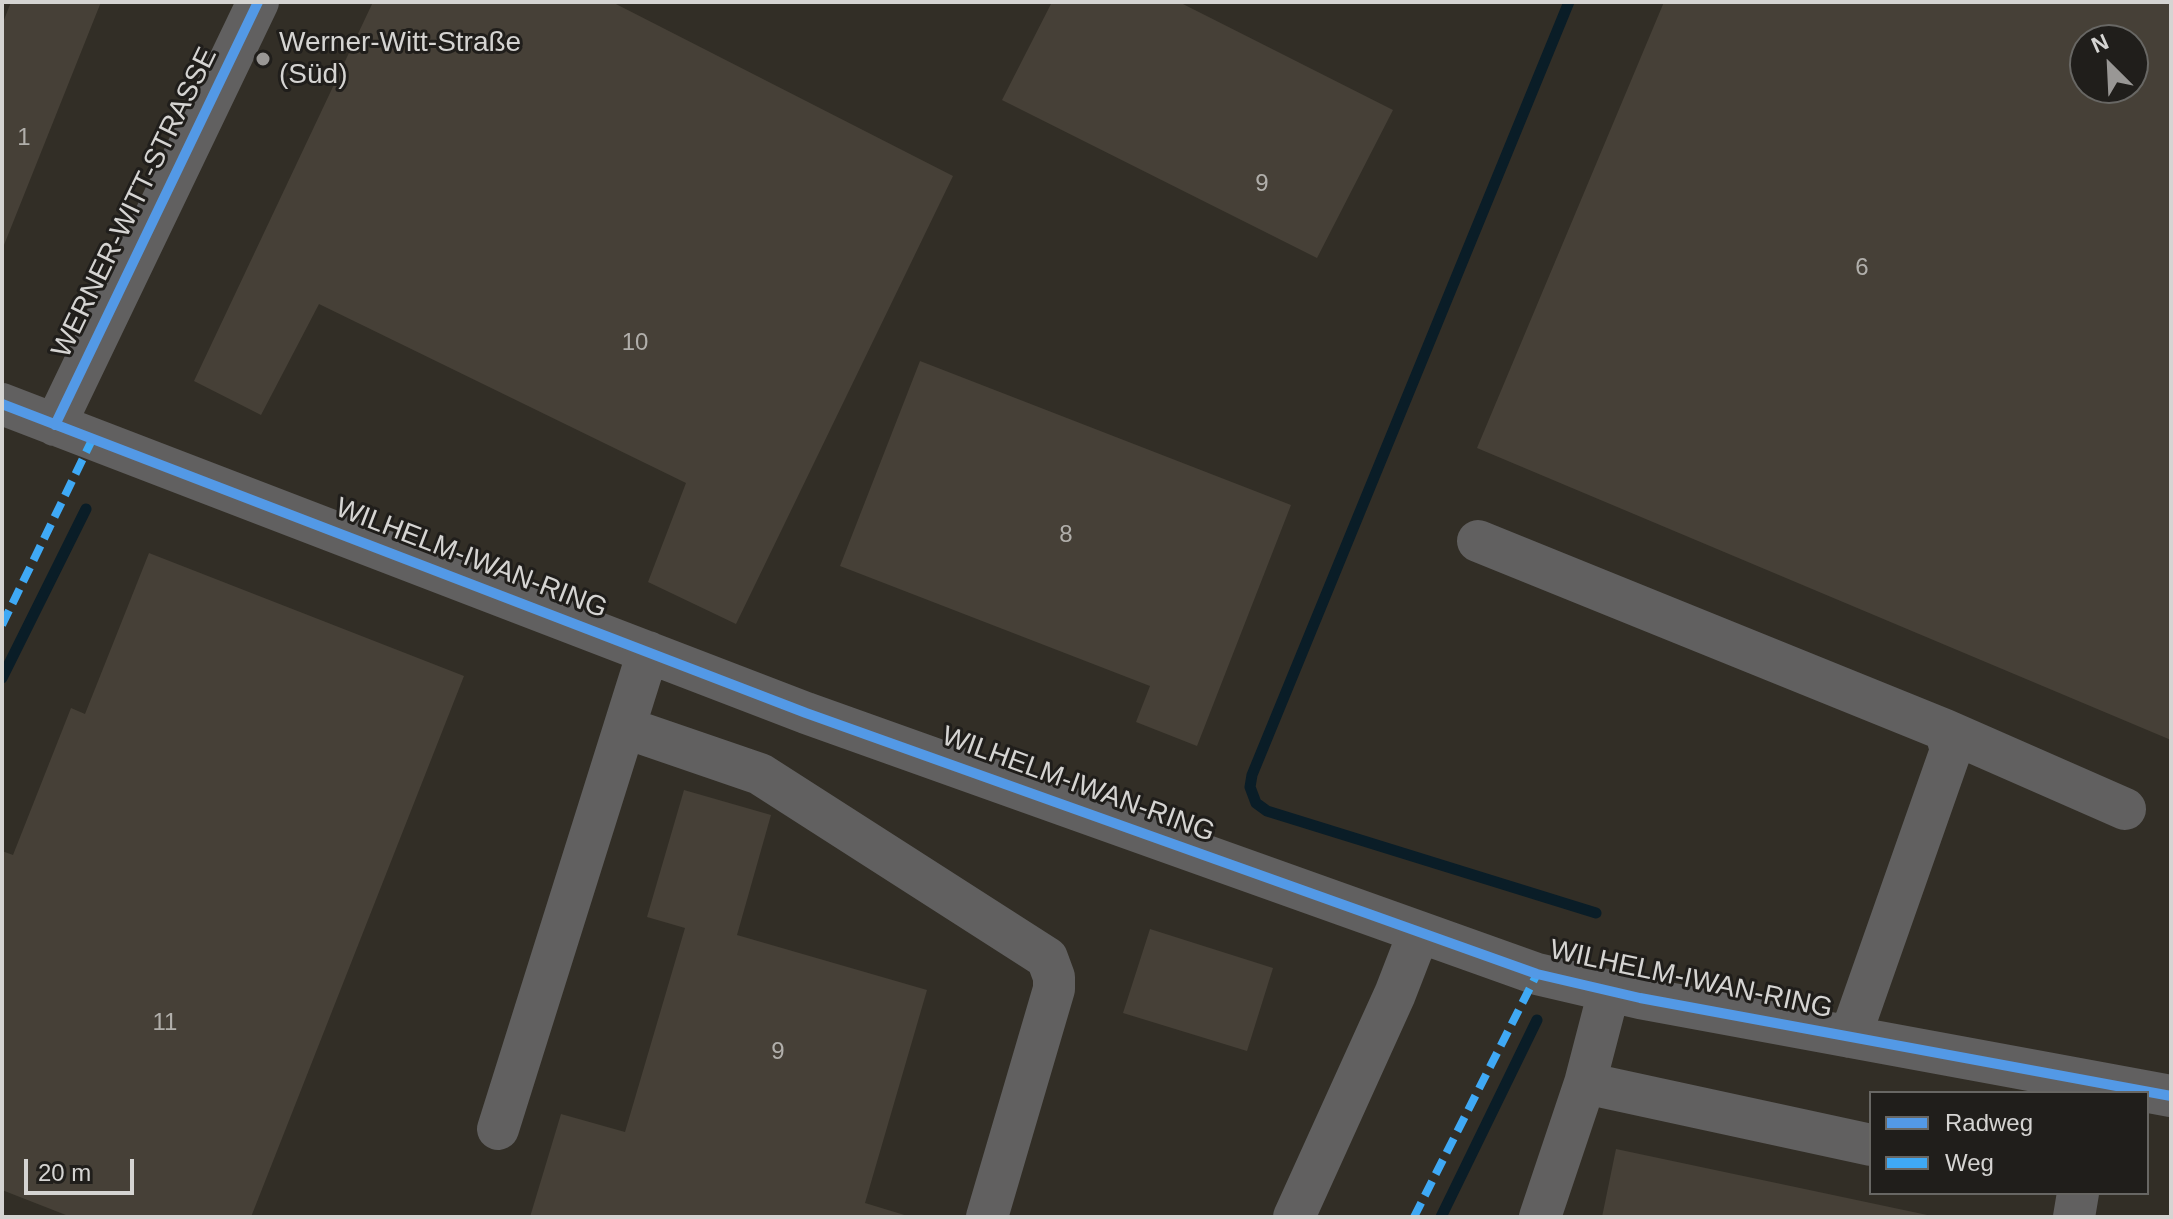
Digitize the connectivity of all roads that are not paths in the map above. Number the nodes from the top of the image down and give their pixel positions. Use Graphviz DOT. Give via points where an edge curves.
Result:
graph roads {
  1 [pos="258,2"];
  2 [pos="2,404"];
  3 [pos="55,425"];
  4 [pos="1478,541"];
  5 [pos="648,652"];
  6 [pos="626,728"];
  7 [pos="1945,730"];
  8 [pos="2125,809"];
  9 [pos="1419,932"];
  10 [pos="1609,991"];
  11 [pos="1850,1037"];
  12 [pos="1585,1083"];
  13 [pos="2100,1088"];
  14 [pos="2127,1091"];
  15 [pos="2149,1094"];
  16 [pos="2171,1096"];
  17 [pos="498,1129"];
  18 [pos="1869,1145"];
  19 [pos="2078,1195"];
  20 [pos="987,1217"];
  21 [pos="1294,1217"];
  22 [pos="1540,1217"];
  23 [pos="2074,1217"];
  1 -- 3 [label="street, WERNER-WITT-STRASSE"];
  2 -- 3 [label="street, WILHELM-IWAN-RING"];
  3 -- 5 [label="street, WILHELM-IWAN-RING"];
  4 -- 7 [label="street"];
  5 -- 6 [label="street"];
  5 -- 9 [label="street, WILHELM-IWAN-RING"];
  6 -- 17 [label="street"];
  6 -- 20 [label="street" via="760,774 1047,958 1054,989"];
  7 -- 8 [label="street"];
  7 -- 11 [label="street" via="1951,750"];
  9 -- 10 [label="street, WILHELM-IWAN-RING" via="1537,974"];
  9 -- 21 [label="street"];
  10 -- 11 [label="street, WILHELM-IWAN-RING"];
  10 -- 12 [label="street"];
  11 -- 13 [label="street, WILHELM-IWAN-RING"];
  12 -- 18 [label="street"];
  12 -- 22 [label="street"];
  13 -- 14 [label="street, WILHELM-IWAN-RING"];
  15 -- 16 [label="street, WILHELM-IWAN-RING"];
  19 -- 23 [label="street"];
}
